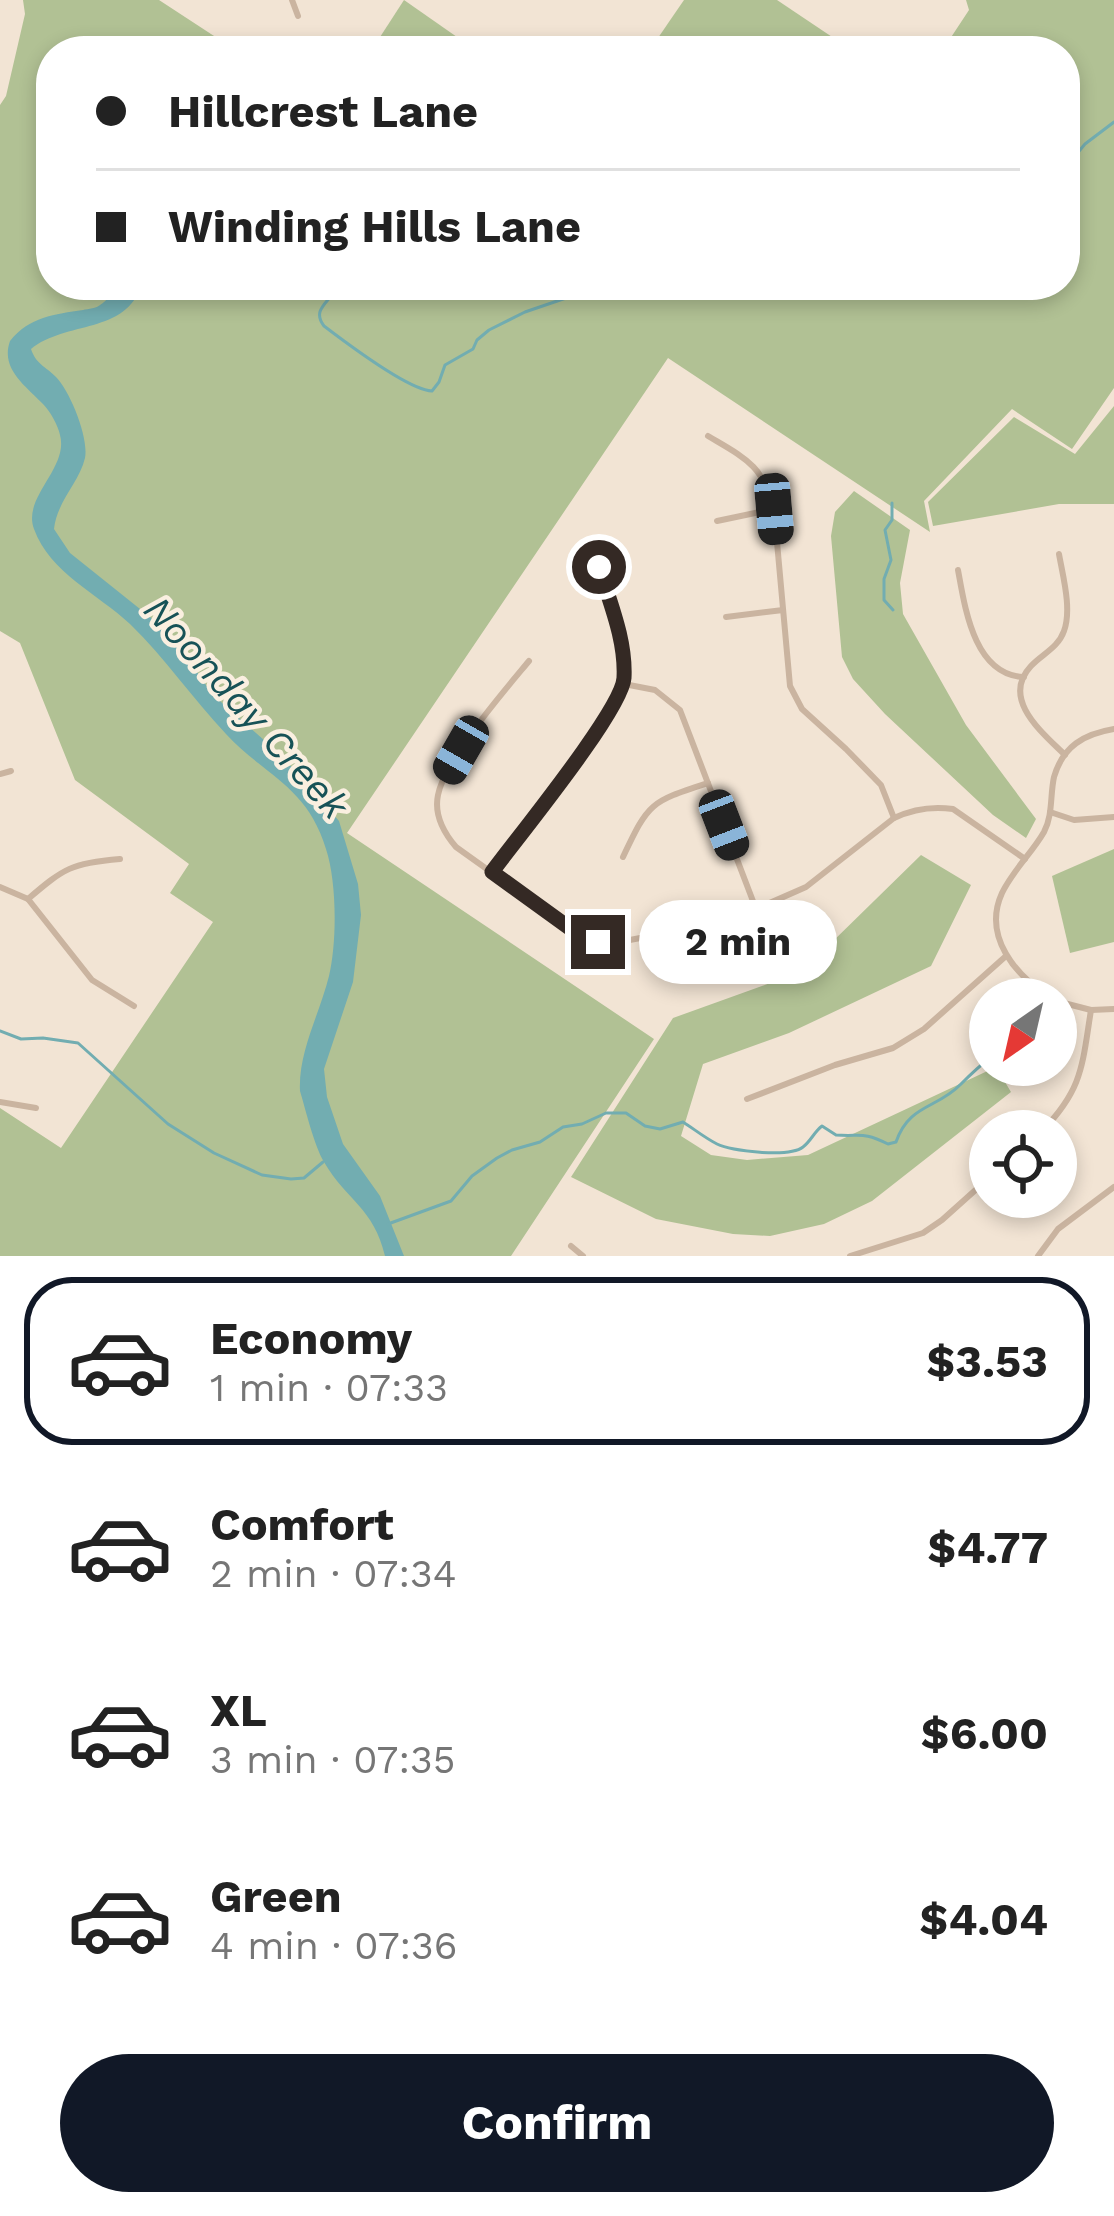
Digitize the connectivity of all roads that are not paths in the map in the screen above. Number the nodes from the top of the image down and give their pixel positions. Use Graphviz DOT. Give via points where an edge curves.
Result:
graph roads {
  1 [pos="292,0"];
  2 [pos="298,16"];
  3 [pos="708,436"];
  4 [pos="774,509"];
  5 [pos="717,521"];
  6 [pos="1059,554"];
  7 [pos="599,567"];
  8 [pos="958,570"];
  9 [pos="783,610"];
  10 [pos="727,616"];
  11 [pos="529,661"];
  12 [pos="1024,677"];
  13 [pos="624,684"];
  14 [pos="1114,729"];
  15 [pos="1064,754"];
  16 [pos="11,771"];
  17 [pos="0,774"];
  18 [pos="708,783"];
  19 [pos="1050,812"];
  20 [pos="1114,817"];
  21 [pos="894,818"];
  22 [pos="623,857"];
  23 [pos="120,859"];
  24 [pos="1025,859"];
  25 [pos="492,872"];
  26 [pos="0,886"];
  27 [pos="28,899"];
  28 [pos="756,909"];
  29 [pos="1006,956"];
  30 [pos="1026,978"];
  31 [pos="134,1006"];
  32 [pos="1077,1006"];
  33 [pos="1114,1009"];
  34 [pos="1091,1010"];
  35 [pos="747,1100"];
  36 [pos="0,1102"];
  37 [pos="37,1108"];
  38 [pos="1060,1110"];
  39 [pos="1114,1187"];
  40 [pos="1106,1194"];
  41 [pos="969,1196"];
  42 [pos="1114,1204"];
  43 [pos="572,1246"];
  44 [pos="583,1256"];
  45 [pos="850,1256"];
  46 [pos="1038,1256"];
  1 -- 2 [label="street"];
  3 -- 4 [label="street" via="758,471"];
  4 -- 5 [label="street"];
  4 -- 9 [label="street"];
  6 -- 12 [label="street" via="1063,636"];
  7 -- 13 [label="street" via="623,644"];
  8 -- 12 [label="street" via="983,650 999,670"];
  9 -- 10 [label="street"];
  9 -- 21 [label="street" via="788,671 802,709 881,785"];
  11 -- 25 [label="street" via="461,750 438,795 448,838"];
  12 -- 15 [label="street" via="1025,713"];
  13 -- 18 [label="street" via="655,690 680,710"];
  13 -- 25 [label="street"];
  14 -- 15 [label="street" via="1079,738"];
  15 -- 19 [label="street"];
  16 -- 17 [label="street"];
  18 -- 22 [label="street" via="648,810"];
  18 -- 28 [label="street"];
  19 -- 20 [label="street" via="1074,820"];
  19 -- 24 [label="street"];
  21 -- 24 [label="street" via="953,809"];
  21 -- 28 [label="street" via="806,886"];
  23 -- 27 [label="street" via="71,867"];
  24 -- 29 [label="street" via="994,917"];
  25 -- 28 [label="street" via="598,942 714,924"];
  26 -- 27 [label="street"];
  27 -- 31 [label="street" via="92,980"];
  29 -- 30 [label="street"];
  29 -- 35 [label="street" via="892,1048"];
  32 -- 34 [label="street"];
  33 -- 34 [label="street"];
  34 -- 38 [label="street" via="1081,1074"];
  36 -- 37 [label="street"];
  39 -- 40 [label="street"];
  40 -- 42 [label="street"];
  40 -- 46 [label="street" via="1058,1229"];
  41 -- 45 [label="street" via="923,1233"];
  43 -- 44 [label="street"];
}
